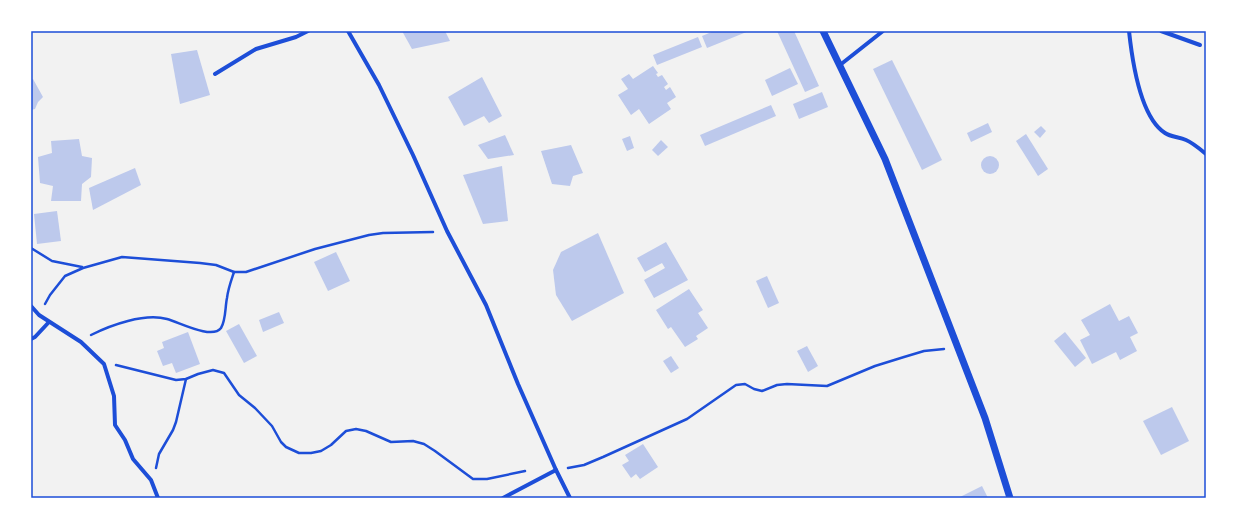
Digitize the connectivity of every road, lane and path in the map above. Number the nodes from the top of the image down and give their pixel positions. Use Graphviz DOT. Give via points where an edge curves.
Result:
graph roads {
  1 [pos="308,31"];
  2 [pos="348,31"];
  3 [pos="823,31"];
  4 [pos="883,31"];
  5 [pos="1129,31"];
  6 [pos="1162,31"];
  7 [pos="1200,45"];
  8 [pos="840,65"];
  9 [pos="215,74"];
  10 [pos="1206,154"];
  11 [pos="447,231"];
  12 [pos="31,248"];
  13 [pos="83,268"];
  14 [pos="234,272"];
  15 [pos="31,306"];
  16 [pos="39,315"];
  17 [pos="49,322"];
  18 [pos="31,339"];
  19 [pos="81,342"];
  20 [pos="958,348"];
  21 [pos="104,364"];
  22 [pos="186,379"];
  23 [pos="526,470"];
  24 [pos="556,470"];
  25 [pos="151,480"];
  26 [pos="158,498"];
  27 [pos="503,498"];
  28 [pos="570,498"];
  29 [pos="1010,498"];
  1 -- 9 [label="street" via="256,49"];
  2 -- 11 [label="street" via="379,85"];
  3 -- 8 [label="street"];
  4 -- 8 [label="street"];
  5 -- 10 [label="street" via="1143,102 1156,126 1166,134 1186,140"];
  6 -- 7 [label="street"];
  8 -- 20 [label="street" via="885,159"];
  11 -- 14 [label="path" via="369,235 308,251 246,272"];
  11 -- 24 [label="street" via="486,305"];
  12 -- 13 [label="path" via="52,261"];
  13 -- 14 [label="path" via="122,257 136,257 216,266"];
  13 -- 16 [label="path" via="65,276"];
  14 -- 19 [label="path" via="226,298 223,324 216,332 208,333 168,319 148,317 96,333"];
  15 -- 16 [label="street"];
  16 -- 17 [label="street"];
  17 -- 18 [label="street"];
  17 -- 19 [label="street"];
  19 -- 21 [label="street"];
  20 -- 24 [label="path" via="924,351 875,366 827,386 787,384 762,391 745,384 736,385 687,418 604,458"];
  20 -- 29 [label="street"];
  21 -- 22 [label="path" via="120,365 176,380"];
  21 -- 25 [label="street" via="114,396 115,425 133,459"];
  22 -- 23 [label="path" via="213,370 224,374 239,395 272,426 281,442 298,453 321,451 346,431 356,428 391,442 413,441 424,444 436,450 473,479 487,479"];
  22 -- 25 [label="path" via="176,422 159,454"];
  24 -- 27 [label="street"];
  24 -- 28 [label="street"];
  25 -- 26 [label="street"];
}
